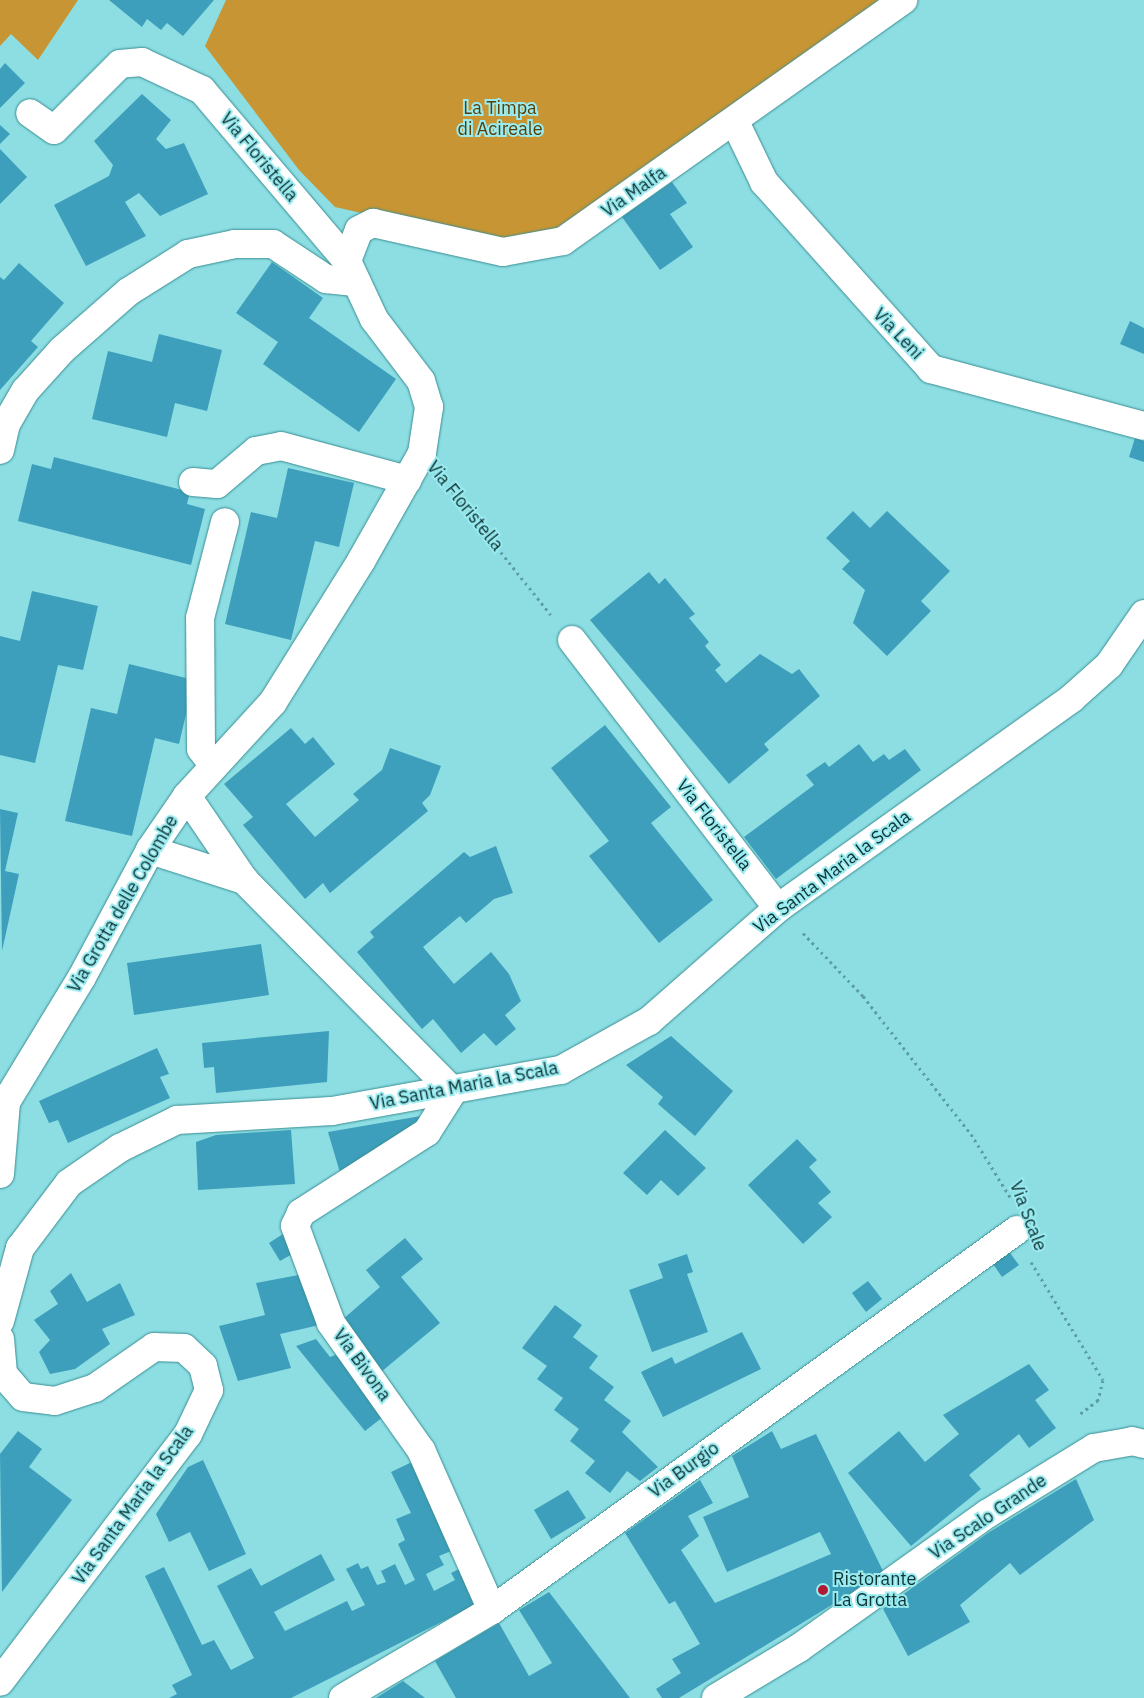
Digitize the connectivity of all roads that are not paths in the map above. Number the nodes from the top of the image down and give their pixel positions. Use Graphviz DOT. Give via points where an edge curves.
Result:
graph roads {
  1 [pos="903,0"];
  2 [pos="30,113"];
  3 [pos="735,122"];
  4 [pos="352,272"];
  5 [pos="1144,426"];
  6 [pos="0,450"];
  7 [pos="422,453"];
  8 [pos="408,480"];
  9 [pos="192,482"];
  10 [pos="225,522"];
  11 [pos="1144,614"];
  12 [pos="572,640"];
  13 [pos="214,766"];
  14 [pos="187,796"];
  15 [pos="150,850"];
  16 [pos="244,880"];
  17 [pos="778,908"];
  18 [pos="453,1091"];
  19 [pos="0,1174"];
  20 [pos="1017,1230"];
  21 [pos="0,1321"];
  22 [pos="0,1339"];
  23 [pos="1144,1444"];
  24 [pos="492,1610"];
  25 [pos="0,1682"];
  26 [pos="343,1698"];
  27 [pos="716,1698"];
  1 -- 3 [label="street, Via Malfa"];
  2 -- 4 [label="street, Via Floristella" via="54,130 120,64 142,62 202,90"];
  3 -- 4 [label="street, Via Malfa" via="563,241 503,252 373,222 360,230"];
  3 -- 5 [label="street, Via Leni" via="764,182 931,368"];
  4 -- 6 [label="street" via="326,279 273,244 235,244 188,254 128,292 62,350 26,390 6,424"];
  4 -- 7 [label="street, Via Floristella" via="374,319 421,381 429,407"];
  7 -- 8 [label="street, Via Grotta delle Colombe"];
  8 -- 9 [label="street" via="280,446 256,451 217,484"];
  8 -- 13 [label="street, Via Grotta delle Colombe" via="273,702"];
  10 -- 13 [label="street" via="200,618 201,749"];
  11 -- 17 [label="street, Via Santa Maria la Scala" via="1109,665 1072,698"];
  12 -- 17 [label="street, Via Floristella"];
  13 -- 14 [label="street, Via Grotta delle Colombe"];
  14 -- 15 [label="street, Via Grotta delle Colombe"];
  14 -- 16 [label="street"];
  15 -- 16 [label="street"];
  15 -- 19 [label="street, Via Grotta delle Colombe" via="82,977 6,1102"];
  16 -- 18 [label="street"];
  17 -- 18 [label="street, Via Santa Maria la Scala" via="649,1021 561,1070"];
  18 -- 21 [label="street, Via Santa Maria la Scala" via="332,1111 177,1120 120,1148 69,1183 20,1248"];
  18 -- 24 [label="street, Via Bivona" via="427,1132 301,1213 295,1226 331,1322 421,1450"];
  20 -- 24 [label="street, Via Burgio"];
  22 -- 25 [label="street, Via Santa Maria la Scala" via="3,1374 23,1398 55,1402 95,1388 154,1347 184,1348 204,1366 209,1390 188,1434"];
  23 -- 27 [label="street, Via Scalo Grande" via="1132,1441 1094,1448 987,1514 799,1648"];
  24 -- 26 [label="street, Via Burgio"];
}
